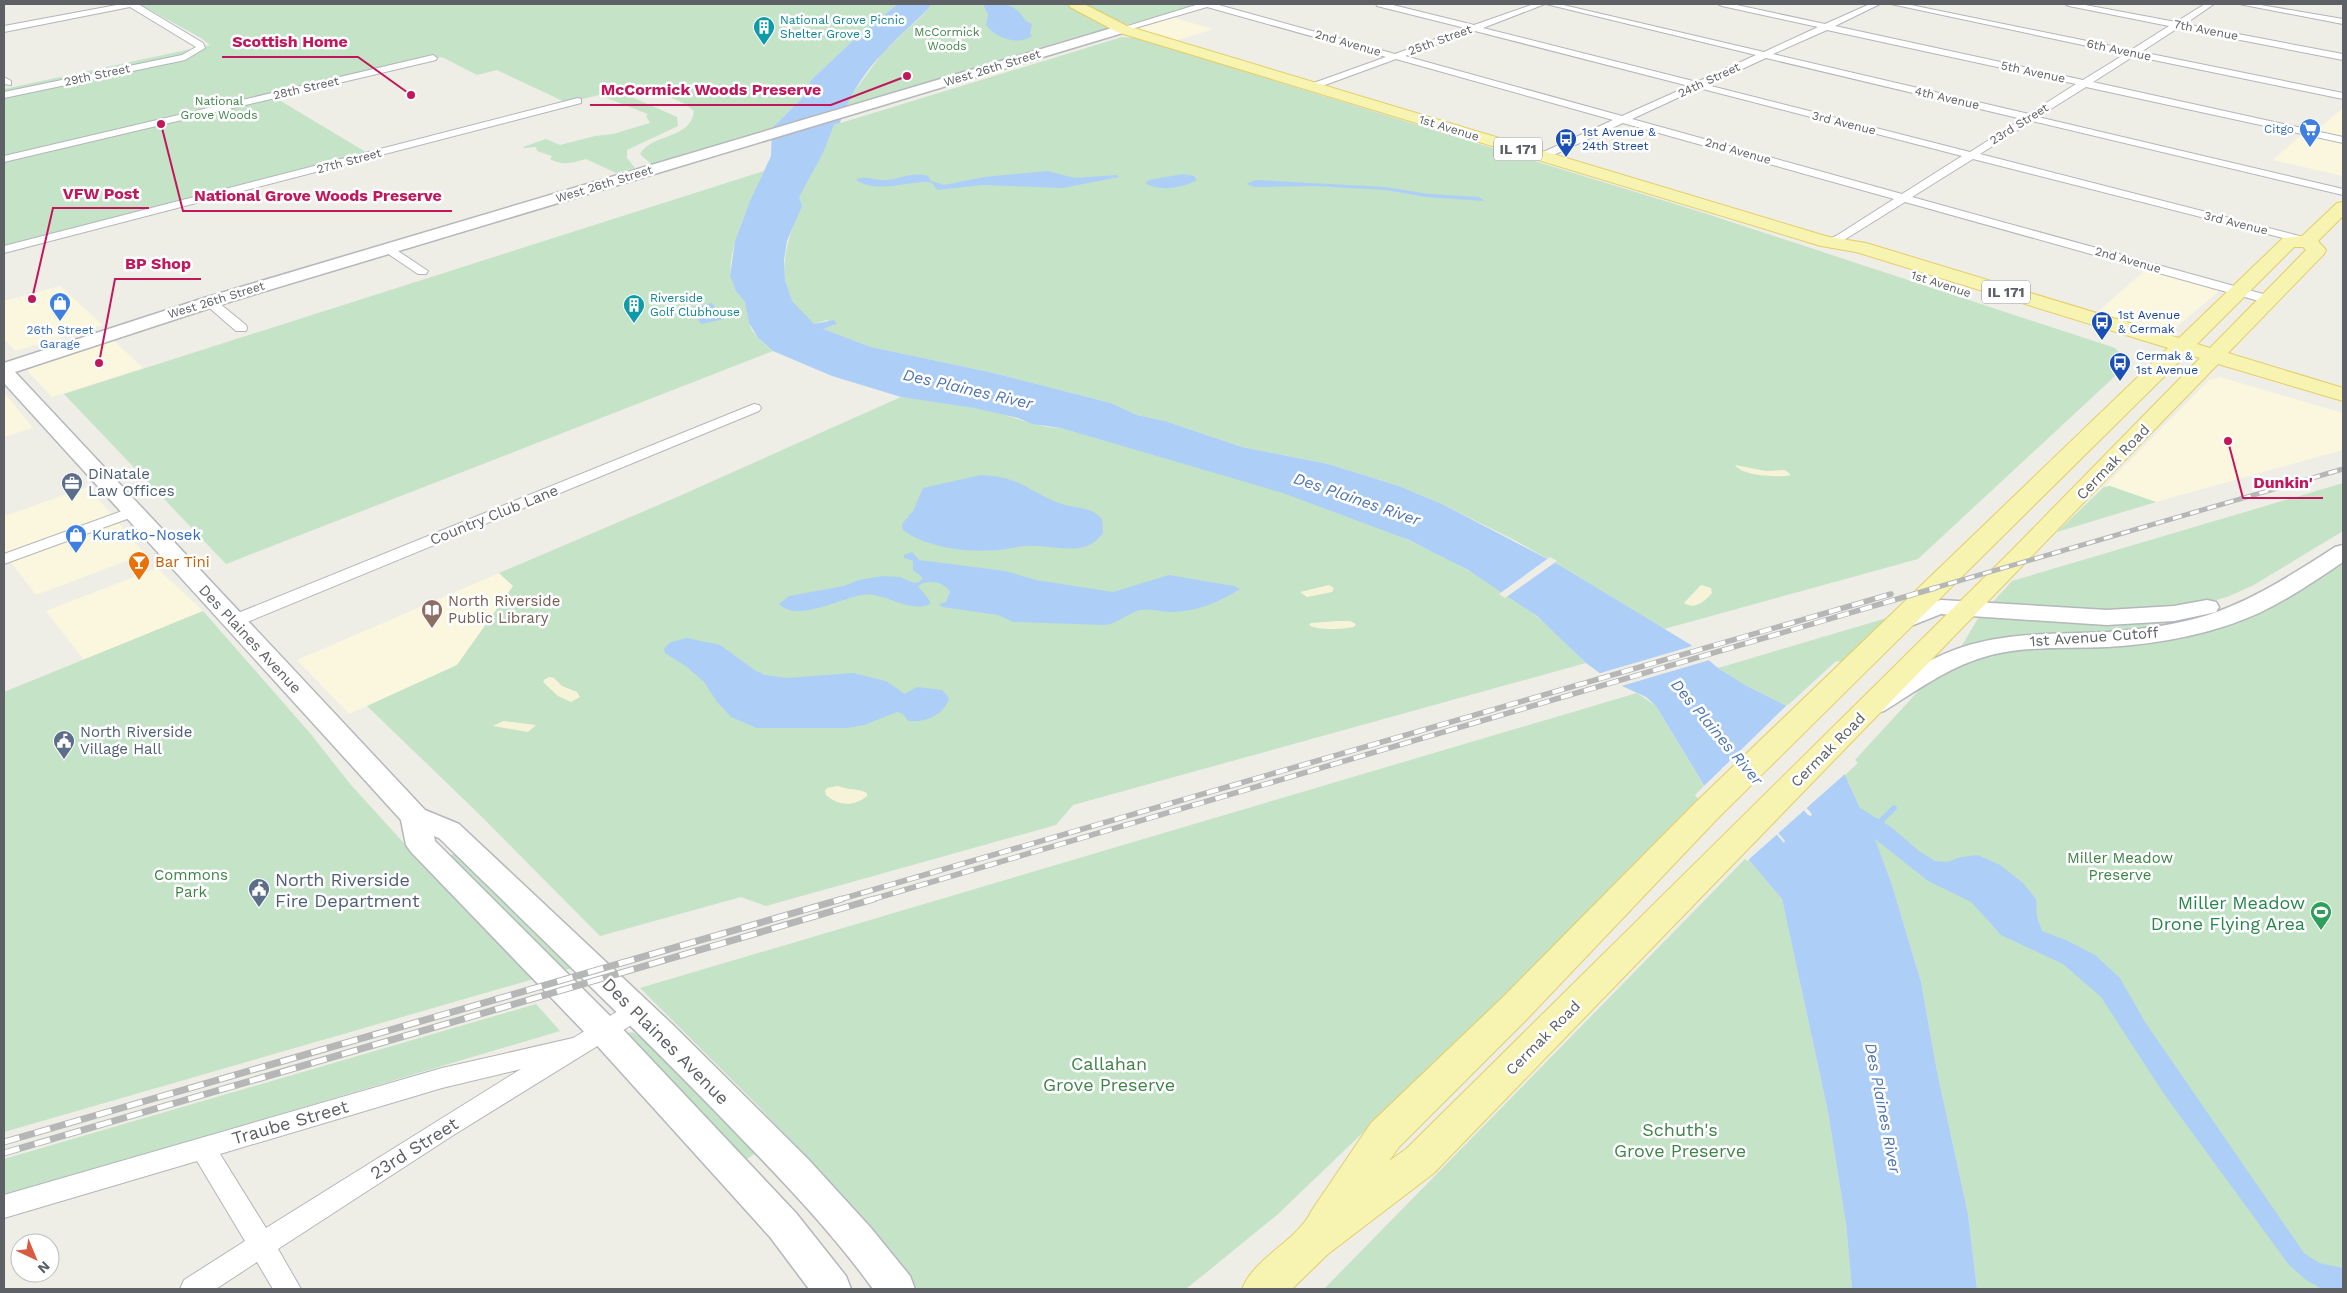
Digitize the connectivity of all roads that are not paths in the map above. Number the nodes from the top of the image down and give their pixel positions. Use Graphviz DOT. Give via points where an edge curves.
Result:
graph roads {
  1 [pos="132,4"];
  2 [pos="1075,4"];
  3 [pos="1207,4"];
  4 [pos="1380,4"];
  5 [pos="1541,4"];
  6 [pos="1550,4"];
  7 [pos="1722,4"];
  8 [pos="1876,4"];
  9 [pos="1895,4"];
  10 [pos="2069,4"];
  11 [pos="2210,4"];
  12 [pos="2244,4"];
  13 [pos="2343,22"];
  14 [pos="2177,25"];
  15 [pos="1826,27"];
  16 [pos="1474,28"];
  17 [pos="4,29"];
  18 [pos="1122,29"];
  19 [pos="2133,53"];
  20 [pos="1765,55"];
  21 [pos="1396,56"];
  22 [pos="2343,57"];
  23 [pos="433,58"];
  24 [pos="2083,83"];
  25 [pos="1697,86"];
  26 [pos="1311,87"];
  27 [pos="4,95"];
  28 [pos="2343,96"];
  29 [pos="578,101"];
  30 [pos="2030,118"];
  31 [pos="1624,119"];
  32 [pos="2343,140"];
  33 [pos="1543,156"];
  34 [pos="1970,156"];
  35 [pos="4,160"];
  36 [pos="2343,192"];
  37 [pos="1904,197"];
  38 [pos="2343,207"];
  39 [pos="2307,241"];
  40 [pos="1827,242"];
  41 [pos="388,249"];
  42 [pos="4,250"];
  43 [pos="422,271"];
  44 [pos="2239,291"];
  45 [pos="2270,300"];
  46 [pos="210,302"];
  47 [pos="2212,316"];
  48 [pos="241,328"];
  49 [pos="2241,330"];
  50 [pos="2120,334"];
  51 [pos="2178,351"];
  52 [pos="2210,361"];
  53 [pos="4,371"];
  54 [pos="2154,375"];
  55 [pos="2334,392"];
  56 [pos="754,408"];
  57 [pos="2343,408"];
  58 [pos="133,512"];
  59 [pos="2343,537"];
  60 [pos="2343,552"];
  61 [pos="4,559"];
  62 [pos="1967,608"];
  63 [pos="234,621"];
  64 [pos="1899,622"];
  65 [pos="1871,707"];
  66 [pos="415,817"];
  67 [pos="638,1010"];
  68 [pos="592,1039"];
  69 [pos="203,1148"];
  70 [pos="4,1207"];
  71 [pos="1314,1241"];
  72 [pos="261,1246"];
  73 [pos="193,1289"];
  74 [pos="288,1289"];
  75 [pos="832,1289"];
  76 [pos="896,1289"];
  77 [pos="1263,1289"];
  1 -- 17 [label="street"];
  1 -- 27 [label="street, 29th Street" via="200,45 199,50 190,55"];
  2 -- 18 [label="main road, 1st Avenue / IL 171"];
  3 -- 18 [label="street, West 26th Street"];
  3 -- 21 [label="street, 2nd Avenue"];
  4 -- 16 [label="street, 3rd Avenue"];
  5 -- 16 [label="street, 25th Street"];
  6 -- 20 [label="street, 4th Avenue"];
  7 -- 15 [label="street, 5th Avenue"];
  8 -- 15 [label="street, 24th Street"];
  9 -- 19 [label="street, 6th Avenue"];
  10 -- 14 [label="street, 7th Avenue"];
  11 -- 14 [label="street, 23rd Street"];
  12 -- 13 [label="street"];
  14 -- 19 [label="street, 23rd Street"];
  14 -- 22 [label="street, 7th Avenue"];
  15 -- 20 [label="street, 24th Street"];
  15 -- 24 [label="street, 5th Avenue"];
  16 -- 21 [label="street, 25th Street"];
  16 -- 25 [label="street, 3rd Avenue"];
  18 -- 26 [label="main road, 1st Avenue / IL 171"];
  18 -- 41 [label="main road, West 26th Street"];
  19 -- 24 [label="street, 23rd Street"];
  19 -- 28 [label="street, 6th Avenue"];
  20 -- 25 [label="street, 24th Street"];
  20 -- 30 [label="street, 4th Avenue"];
  21 -- 26 [label="street, 25th Street"];
  21 -- 31 [label="street, 2nd Avenue"];
  23 -- 35 [label="street, 28th Street"];
  24 -- 30 [label="street, 23rd Street"];
  24 -- 32 [label="street, 5th Avenue"];
  25 -- 31 [label="street, 24th Street"];
  25 -- 34 [label="street, 3rd Avenue"];
  26 -- 33 [label="main road, 1st Avenue / IL 171"];
  29 -- 42 [label="street, 27th Street"];
  30 -- 34 [label="street, 23rd Street"];
  30 -- 36 [label="street, 4th Avenue"];
  31 -- 33 [label="street, 24th Street"];
  31 -- 37 [label="street, 2nd Avenue"];
  33 -- 40 [label="main road, 1st Avenue / IL 171"];
  34 -- 37 [label="street, 23rd Street"];
  34 -- 39 [label="street, 3rd Avenue"];
  37 -- 40 [label="street, 23rd Street" via="1840,238"];
  37 -- 44 [label="street, 2nd Avenue"];
  38 -- 39 [label="main road, Cermak Road"];
  39 -- 44 [label="main road, Cermak Road" via="2289,242"];
  39 -- 45 [label="main road, Cermak Road" via="2317,250"];
  40 -- 50 [label="main road, 1st Avenue / IL 171" via="1859,248"];
  41 -- 43 [label="street"];
  41 -- 46 [label="main road, West 26th Street"];
  44 -- 45 [label="street, 2nd Avenue"];
  44 -- 47 [label="main road, Cermak Road"];
  45 -- 49 [label="main road, Cermak Road"];
  46 -- 48 [label="street"];
  46 -- 53 [label="main road, West 26th Street"];
  47 -- 50 [label="main road" via="2168,333"];
  47 -- 51 [label="main road, Cermak Road"];
  49 -- 52 [label="main road, Cermak Road"];
  49 -- 55 [label="main road" via="2241,349 2251,359"];
  50 -- 51 [label="main road, 1st Avenue / IL 171"];
  50 -- 54 [label="main road" via="2144,355"];
  51 -- 52 [label="main road, 1st Avenue / IL 171"];
  51 -- 54 [label="main road, Cermak Road"];
  52 -- 55 [label="main road, 1st Avenue / IL 171"];
  52 -- 57 [label="main road, 1st Avenue / IL 171"];
  52 -- 62 [label="main road, Cermak Road"];
  53 -- 58 [label="main road, Des Plaines Avenue"];
  54 -- 64 [label="main road, Cermak Road"];
  56 -- 63 [label="street, Country Club Lane"];
  58 -- 61 [label="street"];
  58 -- 63 [label="main road, Des Plaines Avenue"];
  59 -- 62 [label="main road, 1st Avenue Cutoff" via="2259,590 2200,609 2154,615 2081,617"];
  60 -- 65 [label="main road, 1st Avenue Cutoff" via="2273,596 2218,620 2134,637 2027,642 1977,650 1953,659"];
  62 -- 64 [label="main road, 1st Avenue Cutoff" via="1933,609"];
  62 -- 65 [label="main road, Cermak Road"];
  63 -- 66 [label="main road, Des Plaines Avenue"];
  64 -- 71 [label="main road, Cermak Road" via="1707,810 1515,1008 1385,1135"];
  65 -- 71 [label="main road, Cermak Road" via="1420,1161"];
  66 -- 67 [label="main road, Des Plaines Avenue" via="449,831"];
  66 -- 68 [label="main road" via="421,845"];
  67 -- 68 [label="street, 23rd Street"];
  67 -- 76 [label="main road, Des Plaines Avenue" via="818,1194 856,1236"];
  68 -- 69 [label="street, Traube Street" via="442,1078"];
  68 -- 72 [label="street, 23rd Street" via="444,1128"];
  68 -- 75 [label="main road" via="782,1225"];
  69 -- 70 [label="street, Traube Street"];
  69 -- 72 [label="street"];
  71 -- 77 [label="main road, Cermak Road"];
  72 -- 73 [label="street, 23rd Street"];
  72 -- 74 [label="street"];
}
